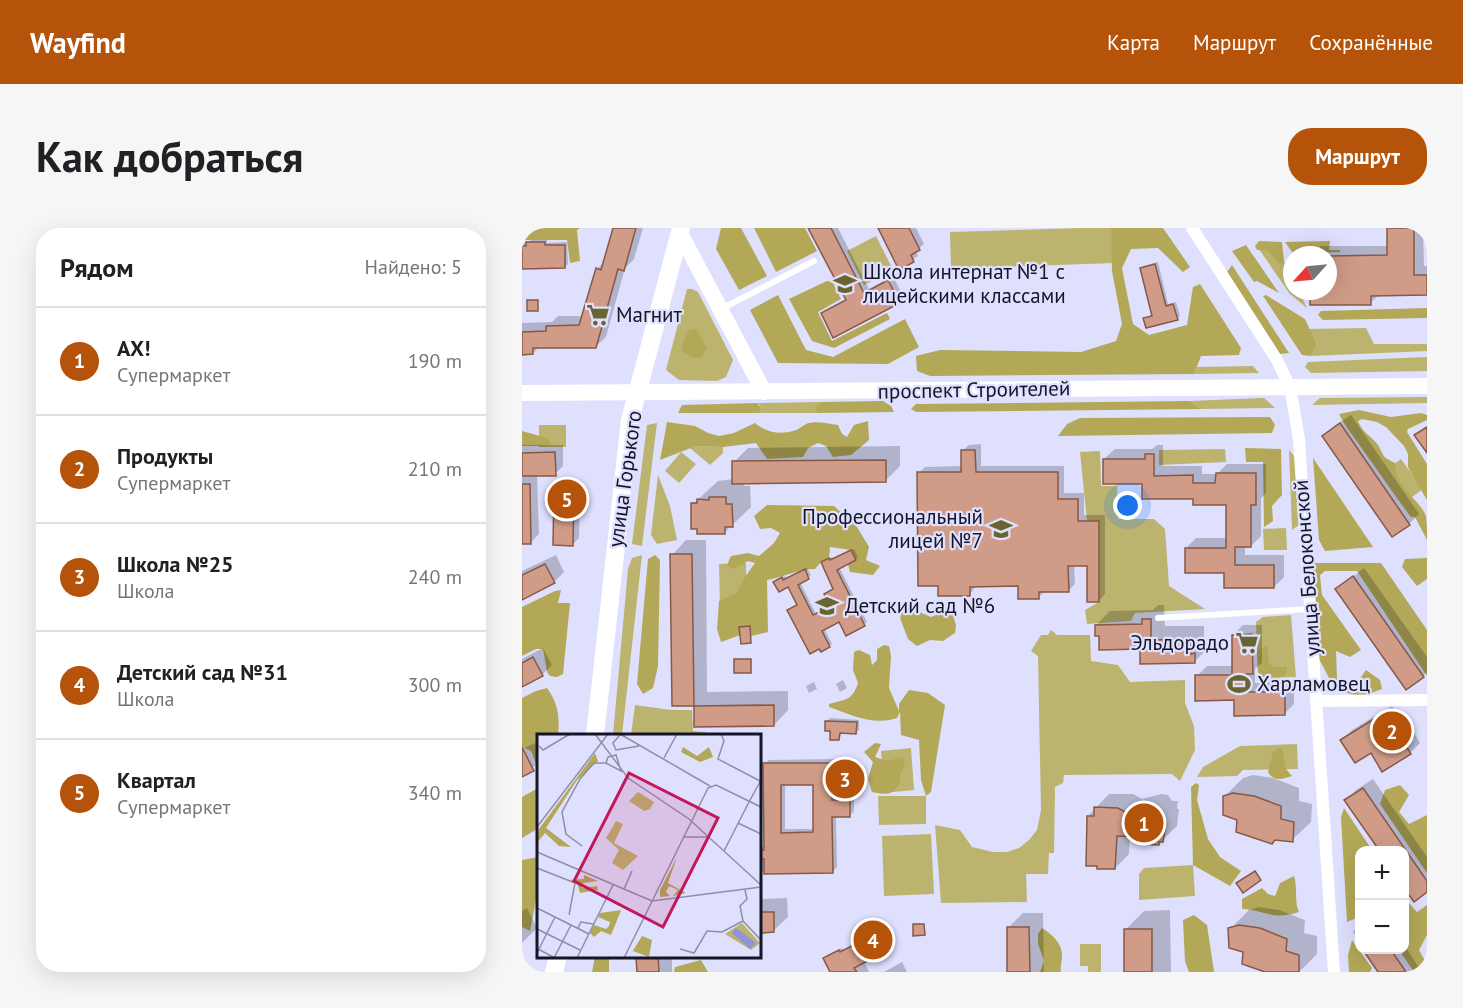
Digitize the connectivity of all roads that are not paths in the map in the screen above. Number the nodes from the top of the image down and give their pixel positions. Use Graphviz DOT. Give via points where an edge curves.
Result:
graph roads {
  1 [pos="1192,228"];
  2 [pos="681,231"];
  3 [pos="814,261"];
  4 [pos="721,309"];
  5 [pos="1427,386"];
  6 [pos="1290,387"];
  7 [pos="764,392"];
  8 [pos="522,393"];
  9 [pos="638,394"];
  10 [pos="1310,609"];
  11 [pos="1158,618"];
  12 [pos="1427,700"];
  13 [pos="1316,701"];
  14 [pos="595,734"];
  15 [pos="558,957"];
  16 [pos="554,972"];
  17 [pos="1334,972"];
  1 -- 6 [label="street, улица Белоконской" via="1277,360"];
  2 -- 4 [label="main road"];
  2 -- 9 [label="main road, улица Горького"];
  3 -- 4 [label="lane"];
  4 -- 7 [label="main road"];
  5 -- 6 [label="main road, проспект Строителей"];
  6 -- 7 [label="main road, проспект Строителей"];
  6 -- 10 [label="street, улица Белоконской" via="1299,439"];
  7 -- 9 [label="main road, проспект Строителей"];
  8 -- 9 [label="main road, проспект Строителей"];
  9 -- 14 [label="main road, улица Горького" via="630,420"];
  10 -- 11 [label="lane"];
  10 -- 13 [label="street, улица Белоконской"];
  12 -- 13 [label="street"];
  13 -- 17 [label="street, улица Белоконской"];
  15 -- 16 [label="main road"];
}
